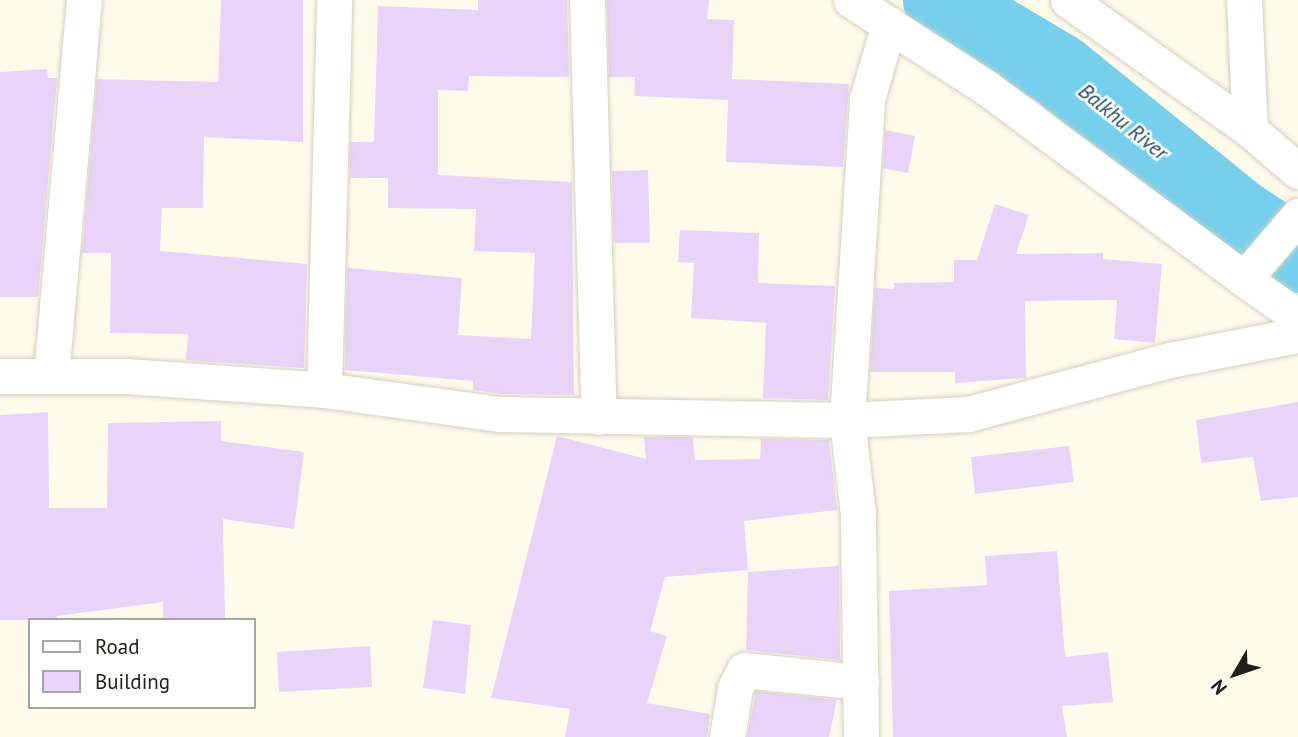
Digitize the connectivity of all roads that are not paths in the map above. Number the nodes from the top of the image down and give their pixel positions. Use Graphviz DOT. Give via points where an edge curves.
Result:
graph roads {
  1 [pos="85,0"];
  2 [pos="334,0"];
  3 [pos="587,0"];
  4 [pos="851,0"];
  5 [pos="1068,0"];
  6 [pos="1244,0"];
  7 [pos="888,24"];
  8 [pos="1250,130"];
  9 [pos="1298,172"];
  10 [pos="1298,216"];
  11 [pos="1252,272"];
  12 [pos="1298,317"];
  13 [pos="1298,335"];
  14 [pos="0,376"];
  15 [pos="51,376"];
  16 [pos="324,390"];
  17 [pos="599,417"];
  18 [pos="847,420"];
  19 [pos="861,682"];
  20 [pos="727,737"];
  21 [pos="862,737"];
  1 -- 15 [label="street"];
  2 -- 16 [label="street"];
  3 -- 17 [label="street"];
  4 -- 7 [label="street"];
  5 -- 8 [label="street"];
  6 -- 8 [label="street"];
  7 -- 11 [label="street"];
  7 -- 18 [label="street" via="867,99"];
  8 -- 9 [label="street"];
  10 -- 11 [label="street"];
  11 -- 12 [label="street"];
  13 -- 18 [label="street" via="1170,360 968,414"];
  14 -- 15 [label="street"];
  15 -- 16 [label="street" via="126,376"];
  16 -- 17 [label="street" via="500,414"];
  17 -- 18 [label="street"];
  18 -- 19 [label="street" via="858,514"];
  19 -- 20 [label="street" via="744,670 735,688"];
  19 -- 21 [label="street"];
}
